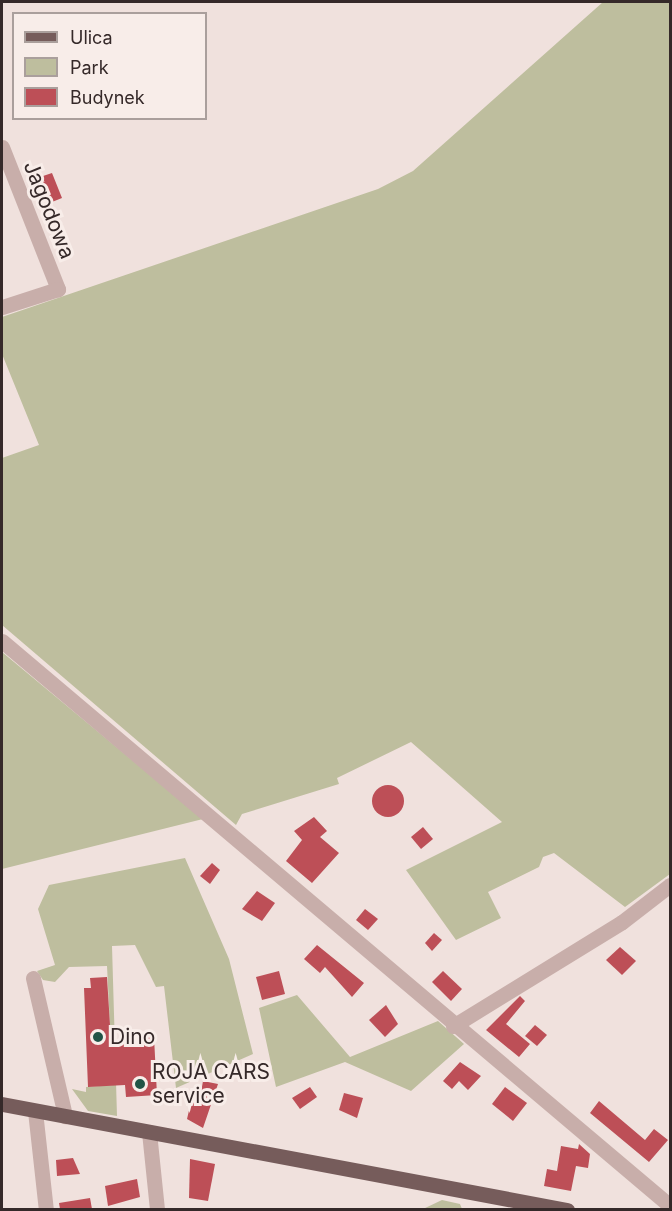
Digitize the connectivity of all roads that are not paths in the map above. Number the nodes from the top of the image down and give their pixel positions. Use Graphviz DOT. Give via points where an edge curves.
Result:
graph roads {
  1 [pos="2,147"];
  2 [pos="2,307"];
  3 [pos="2,641"];
  4 [pos="670,885"];
  5 [pos="33,978"];
  6 [pos="453,1026"];
  7 [pos="2,1104"];
  8 [pos="35,1111"];
  9 [pos="64,1116"];
  10 [pos="149,1132"];
  11 [pos="670,1206"];
  12 [pos="46,1209"];
  13 [pos="157,1209"];
  14 [pos="567,1209"];
  1 -- 2 [label="street, Jagodowa" via="58,289"];
  3 -- 6 [label="street"];
  4 -- 6 [label="street" via="622,922"];
  5 -- 9 [label="street"];
  6 -- 11 [label="street"];
  7 -- 8 [label="main road"];
  8 -- 9 [label="main road"];
  8 -- 12 [label="street"];
  9 -- 10 [label="main road"];
  10 -- 13 [label="street"];
  10 -- 14 [label="main road"];
}
